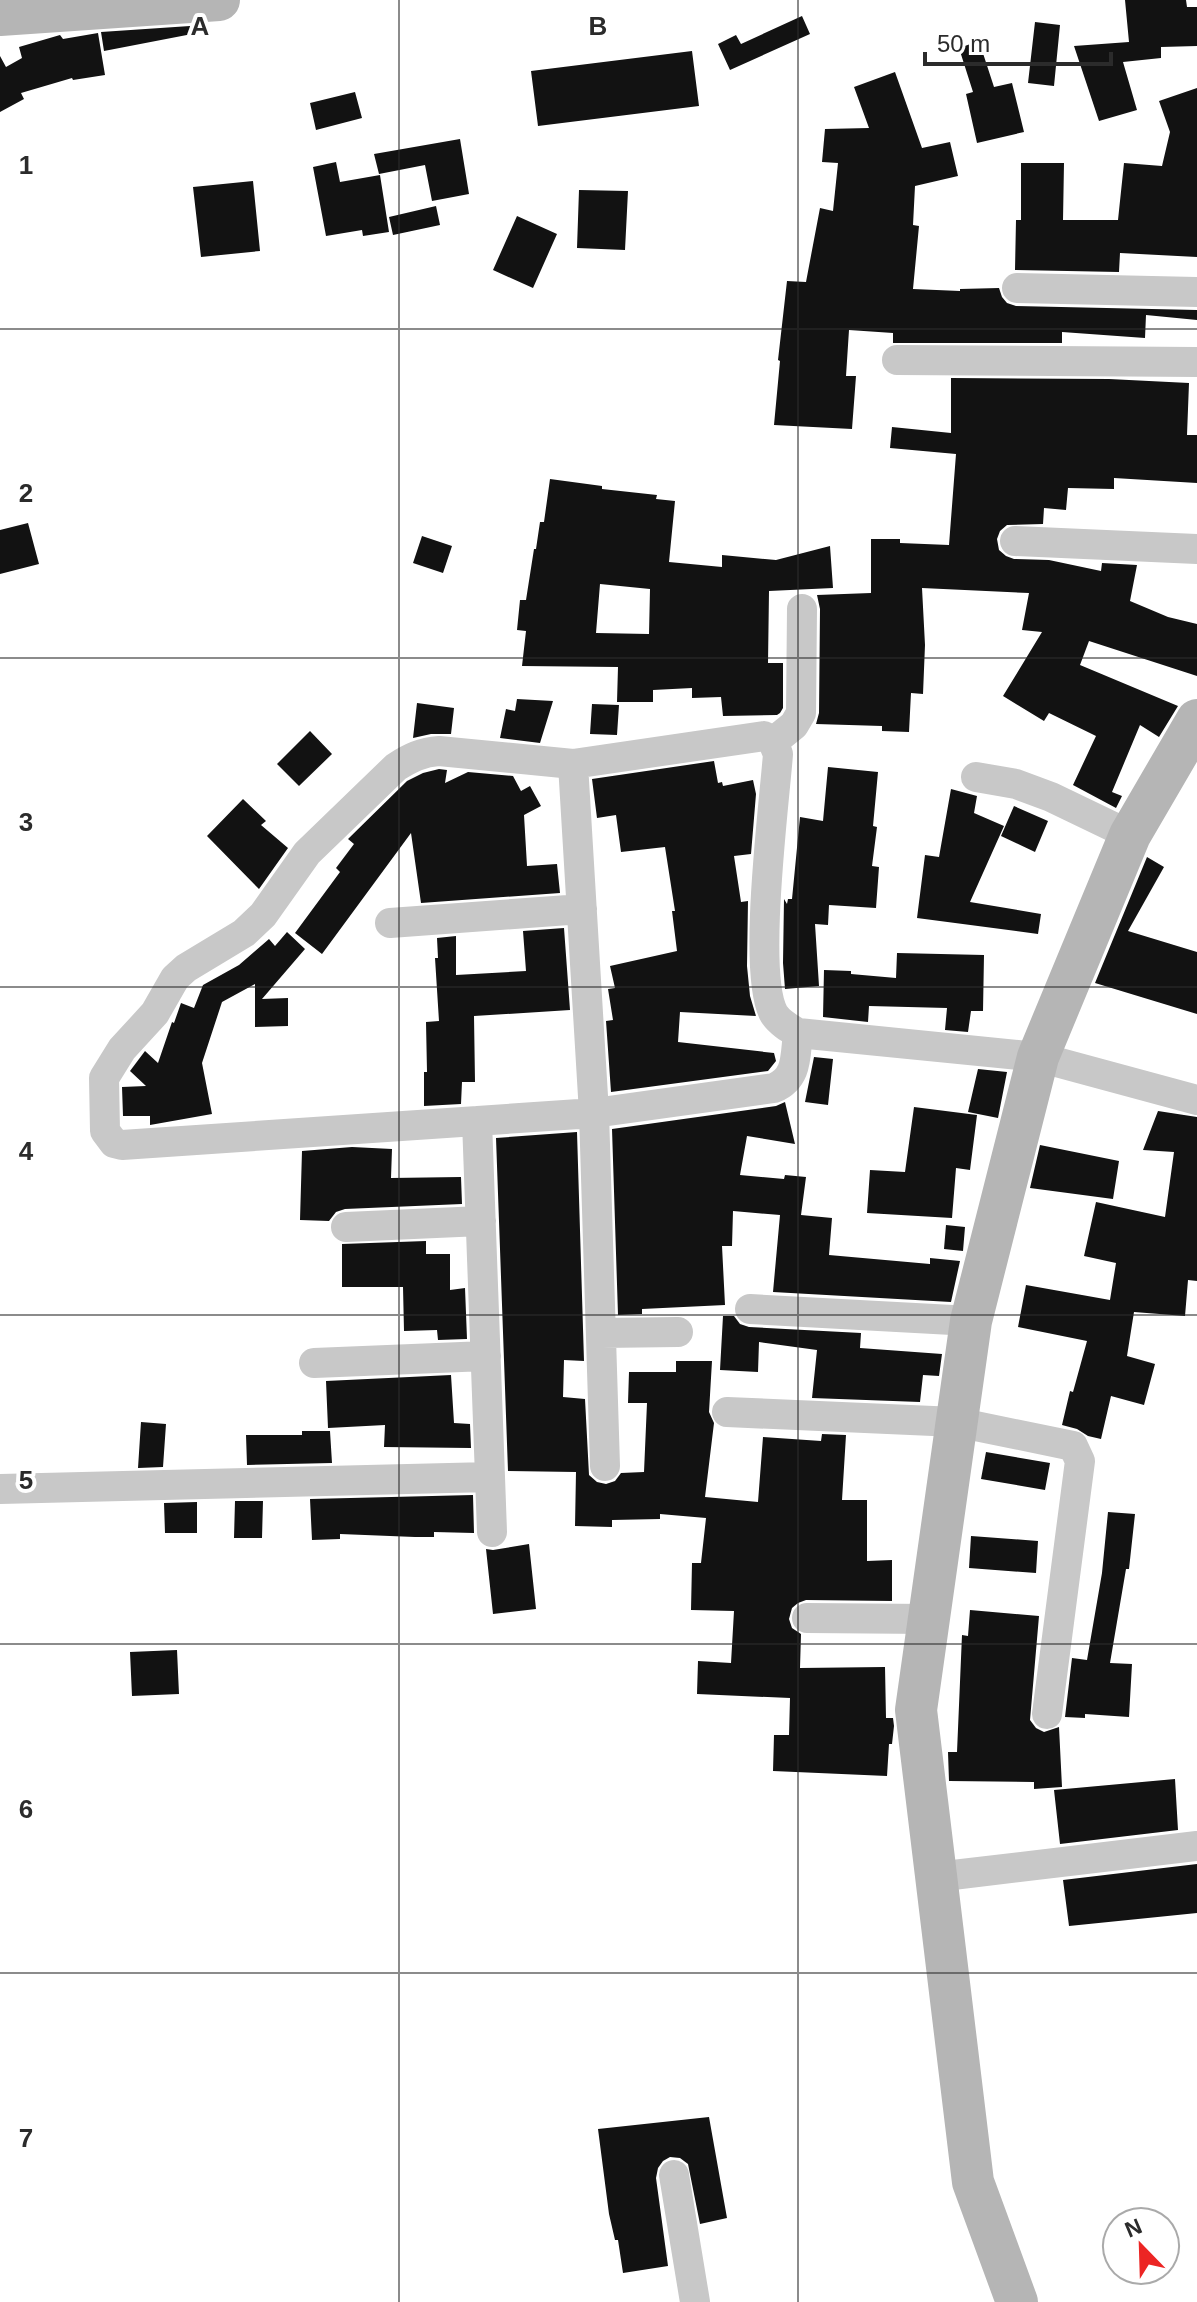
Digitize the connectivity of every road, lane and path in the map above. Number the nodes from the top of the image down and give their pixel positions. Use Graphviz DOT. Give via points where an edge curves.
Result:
graph roads {
  1 [pos="219,0"];
  2 [pos="0,15"];
  3 [pos="1017,288"];
  4 [pos="1197,292"];
  5 [pos="897,360"];
  6 [pos="1197,362"];
  7 [pos="1015,541"];
  8 [pos="1197,549"];
  9 [pos="802,609"];
  10 [pos="1197,720"];
  11 [pos="773,742"];
  12 [pos="573,764"];
  13 [pos="976,777"];
  14 [pos="1130,835"];
  15 [pos="582,909"];
  16 [pos="390,923"];
  17 [pos="798,1033"];
  18 [pos="1038,1057"];
  19 [pos="1197,1100"];
  20 [pos="594,1113"];
  21 [pos="477,1121"];
  22 [pos="481,1221"];
  23 [pos="346,1227"];
  24 [pos="750,1309"];
  25 [pos="971,1321"];
  26 [pos="678,1332"];
  27 [pos="601,1333"];
  28 [pos="486,1356"];
  29 [pos="314,1363"];
  30 [pos="727,1412"];
  31 [pos="956,1422"];
  32 [pos="605,1466"];
  33 [pos="490,1477"];
  34 [pos="0,1489"];
  35 [pos="492,1532"];
  36 [pos="807,1618"];
  37 [pos="929,1619"];
  38 [pos="1047,1714"];
  39 [pos="1197,1846"];
  40 [pos="936,1877"];
  41 [pos="674,2175"];
  42 [pos="695,2302"];
  43 [pos="1017,2302"];
  1 -- 2 [label="main road"];
  3 -- 4 [label="street"];
  5 -- 6 [label="street"];
  7 -- 8 [label="street"];
  9 -- 11 [label="street" via="801,713"];
  10 -- 14 [label="main road"];
  11 -- 12 [label="street" via="750,737"];
  11 -- 17 [label="street" via="778,754 764,974 774,1013"];
  12 -- 15 [label="street"];
  12 -- 21 [label="street" via="439,751 419,754 396,767 307,853 263,915 175,978 104,1078 105,1131 122,1145"];
  13 -- 14 [label="street" via="1051,797"];
  14 -- 18 [label="main road"];
  15 -- 16 [label="street"];
  15 -- 20 [label="street"];
  17 -- 18 [label="street"];
  17 -- 20 [label="street" via="793,1074 774,1088"];
  18 -- 19 [label="street"];
  18 -- 25 [label="main road"];
  20 -- 21 [label="street"];
  20 -- 27 [label="street"];
  21 -- 22 [label="street"];
  22 -- 23 [label="street"];
  22 -- 28 [label="street"];
  24 -- 25 [label="street"];
  25 -- 31 [label="main road"];
  26 -- 27 [label="street"];
  27 -- 32 [label="street"];
  28 -- 29 [label="street"];
  28 -- 33 [label="street"];
  30 -- 31 [label="street"];
  31 -- 37 [label="main road"];
  31 -- 38 [label="street" via="1073,1446 1080,1461"];
  33 -- 34 [label="street"];
  33 -- 35 [label="street"];
  36 -- 37 [label="street"];
  37 -- 40 [label="main road" via="916,1710"];
  39 -- 40 [label="street"];
  40 -- 43 [label="main road" via="973,2182"];
  41 -- 42 [label="street"];
}
